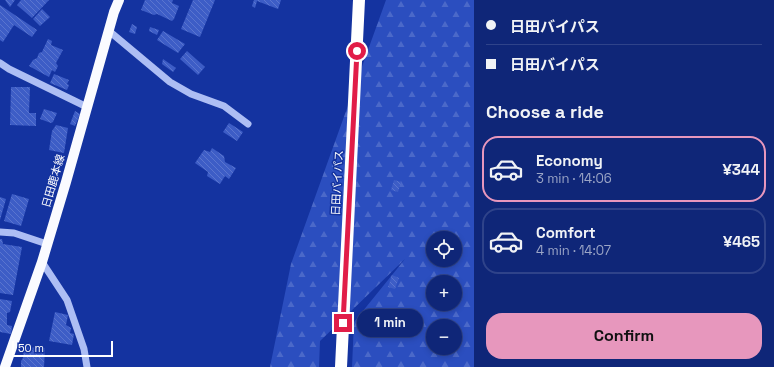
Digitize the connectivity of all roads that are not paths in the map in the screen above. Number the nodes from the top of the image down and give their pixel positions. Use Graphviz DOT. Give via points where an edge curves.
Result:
graph roads {
  1 [pos="119,0"];
  2 [pos="359,0"];
  3 [pos="109,31"];
  4 [pos="0,63"];
  5 [pos="86,108"];
  6 [pos="248,124"];
  7 [pos="0,232"];
  8 [pos="47,244"];
  9 [pos="42,262"];
  10 [pos="5,367"];
  11 [pos="87,367"];
  12 [pos="341,367"];
  1 -- 3 [label="main road, 日田鹿本線"];
  2 -- 12 [label="highway, 日田バイパス"];
  3 -- 5 [label="main road, 日田鹿本線"];
  3 -- 6 [label="street" via="170,82 191,94 224,106"];
  4 -- 5 [label="street"];
  5 -- 8 [label="main road, 日田鹿本線"];
  7 -- 8 [label="street" via="14,233"];
  8 -- 9 [label="main road, 日田鹿本線"];
  9 -- 10 [label="main road, 日田鹿本線"];
  9 -- 11 [label="street" via="67,300 84,349"];
}
